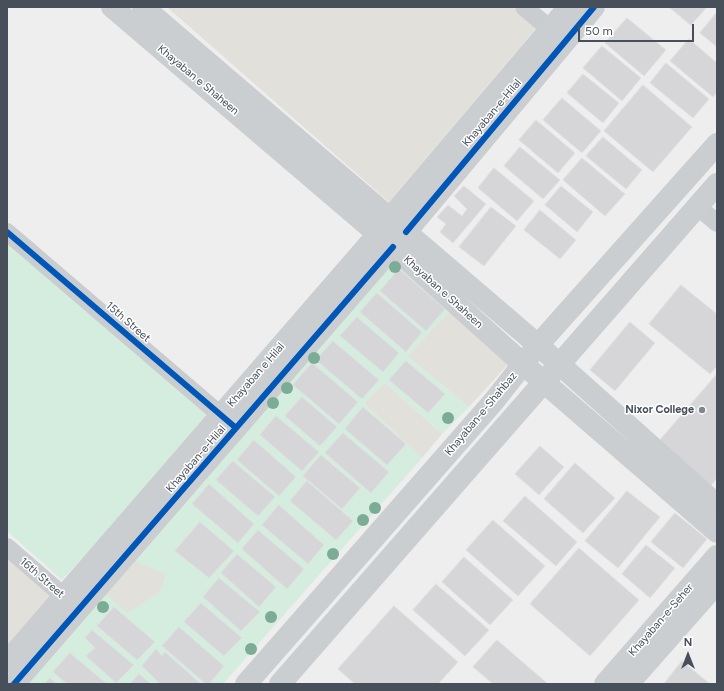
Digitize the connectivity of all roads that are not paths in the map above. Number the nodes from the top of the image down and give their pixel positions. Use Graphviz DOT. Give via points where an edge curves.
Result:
graph roads {
  1 [pos="112,7"];
  2 [pos="143,7"];
  3 [pos="524,7"];
  4 [pos="569,7"];
  5 [pos="594,7"];
  6 [pos="557,35"];
  7 [pos="717,144"];
  8 [pos="717,184"];
  9 [pos="698,206"];
  10 [pos="717,223"];
  11 [pos="7,232"];
  12 [pos="392,233"];
  13 [pos="538,345"];
  14 [pos="523,364"];
  15 [pos="559,364"];
  16 [pos="544,382"];
  17 [pos="229,421"];
  18 [pos="717,505"];
  19 [pos="717,532"];
  20 [pos="7,547"];
  21 [pos="717,556"];
  22 [pos="717,582"];
  23 [pos="71,602"];
  24 [pos="7,662"];
  25 [pos="14,684"];
  26 [pos="246,684"];
  27 [pos="280,684"];
  28 [pos="605,684"];
  29 [pos="628,684"];
  1 -- 12 [label="main road, Khayaban e Shaheen"];
  2 -- 12 [label="main road, Khayaban e Shaheen"];
  3 -- 6 [label="street"];
  4 -- 6 [label="main road"];
  5 -- 6 [label="main road"];
  6 -- 12 [label="main road, Khayaban-e-Hilal"];
  7 -- 13 [label="main road, Khayaban-e-Shahbaz"];
  8 -- 9 [label="main road"];
  9 -- 10 [label="street"];
  9 -- 15 [label="main road"];
  11 -- 17 [label="street, 15th Street"];
  12 -- 13 [label="main road, Khayaban e Shaheen"];
  12 -- 14 [label="main road, Khayaban e Shaheen"];
  12 -- 17 [label="main road, Khayaban-e-Hilal"];
  13 -- 14 [label="main road, Khayaban-e-Shahbaz"];
  13 -- 15 [label="main road, Khayaban e Shaheen"];
  14 -- 16 [label="main road, Khayaban e Shaheen"];
  14 -- 26 [label="main road, Khayaban-e-Shahbaz" via="489,407"];
  15 -- 16 [label="main road"];
  15 -- 18 [label="main road, Khayaban e Shaheen"];
  16 -- 19 [label="main road, Khayaban e Shaheen"];
  16 -- 27 [label="main road"];
  17 -- 23 [label="main road, Khayaban e Hilal"];
  20 -- 23 [label="street, 16th Street"];
  21 -- 28 [label="main road, Khayaban-e-Seher"];
  22 -- 29 [label="main road, Khayaban-e-Seher"];
  23 -- 24 [label="main road, Khayaban e Hilal"];
  23 -- 25 [label="main road"];
}
